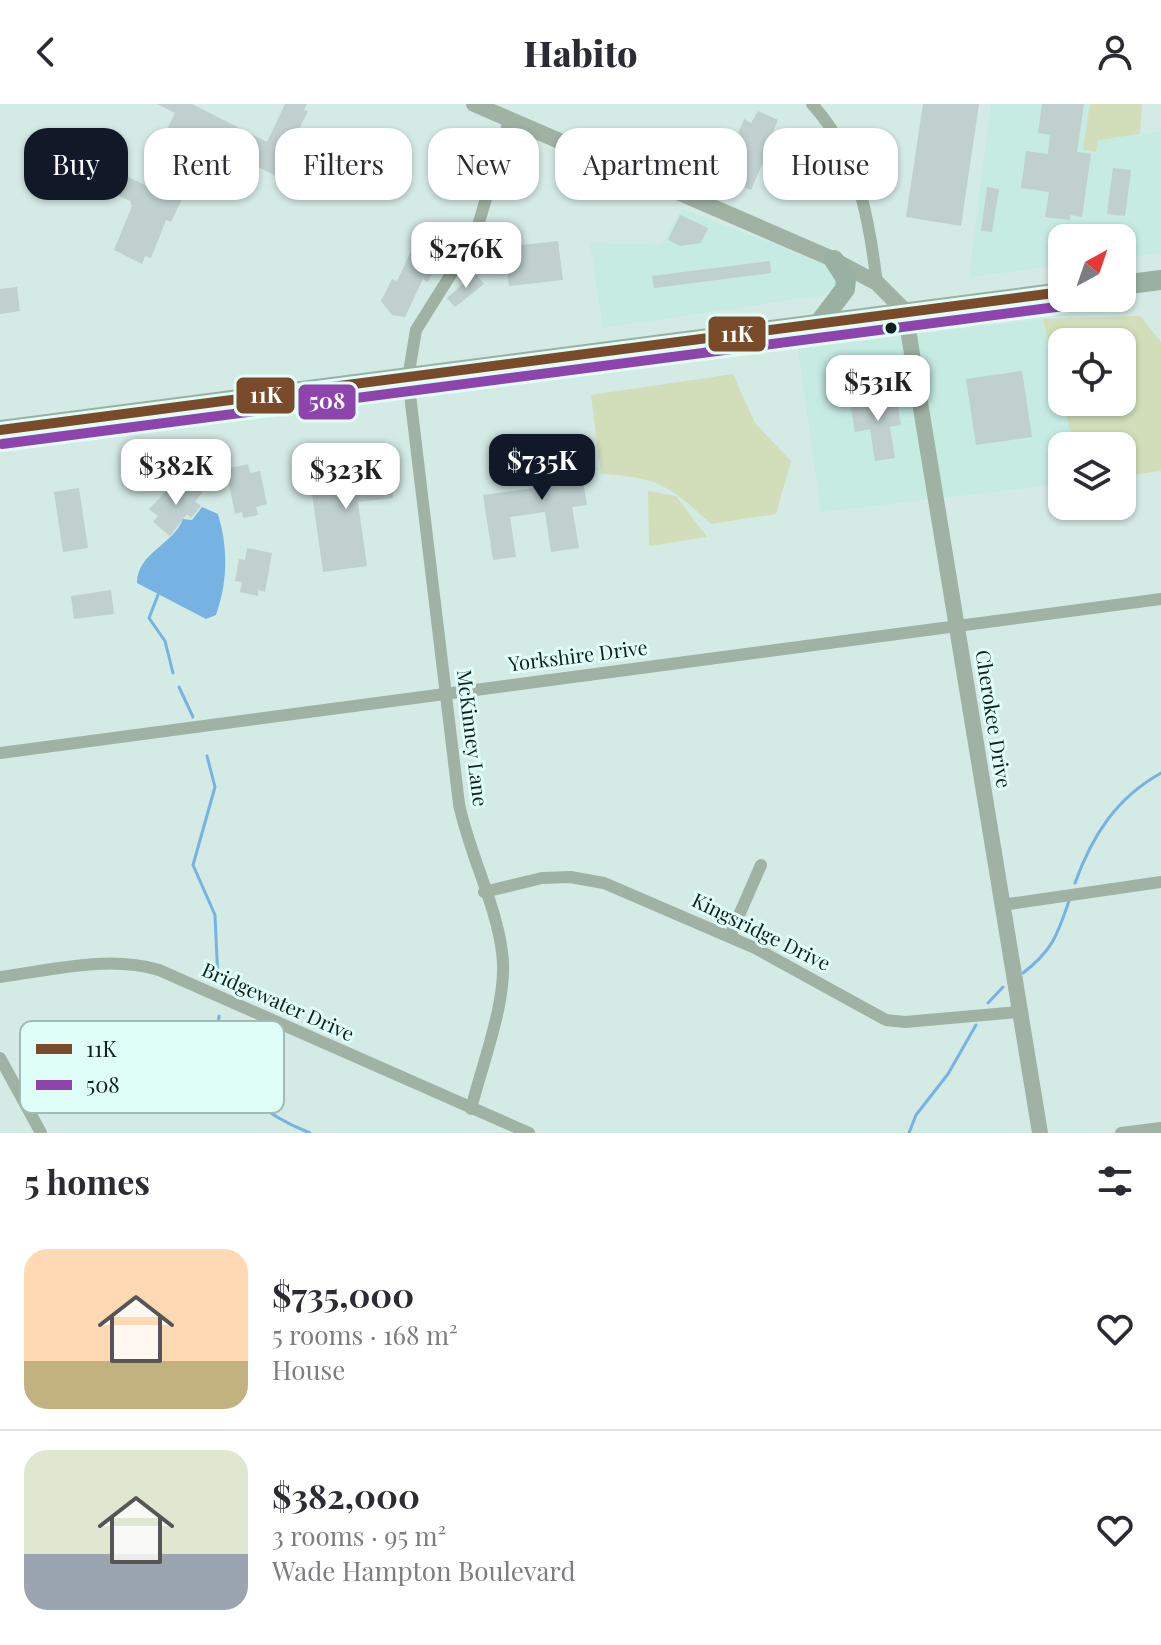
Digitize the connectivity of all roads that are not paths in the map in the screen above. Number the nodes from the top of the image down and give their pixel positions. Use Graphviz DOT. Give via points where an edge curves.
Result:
graph roads {
  1 [pos="474,104"];
  2 [pos="812,104"];
  3 [pos="509,120"];
  4 [pos="834,260"];
  5 [pos="1161,280"];
  6 [pos="877,283"];
  7 [pos="1136,283"];
  8 [pos="1048,294"];
  9 [pos="905,311"];
  10 [pos="820,322"];
  11 [pos="408,371"];
  12 [pos="0,430"];
  13 [pos="1161,599"];
  14 [pos="958,626"];
  15 [pos="446,694"];
  16 [pos="0,753"];
  17 [pos="761,865"];
  18 [pos="1161,882"];
  19 [pos="484,892"];
  20 [pos="1002,905"];
  21 [pos="730,936"];
  22 [pos="0,977"];
  23 [pos="1019,1012"];
  24 [pos="272,1021"];
  25 [pos="284,1026"];
  26 [pos="0,1058"];
  27 [pos="20,1095"];
  28 [pos="471,1109"];
  29 [pos="30,1113"];
  30 [pos="1161,1128"];
  31 [pos="41,1133"];
  32 [pos="529,1133"];
  33 [pos="1040,1133"];
  34 [pos="1121,1133"];
  1 -- 3 [label="street"];
  2 -- 6 [label="street" via="854,167 868,215"];
  3 -- 4 [label="street"];
  3 -- 11 [label="street" via="475,236 416,330"];
  4 -- 6 [label="street"];
  4 -- 10 [label="main road" via="846,279 845,289"];
  5 -- 7 [label="main road"];
  6 -- 9 [label="street"];
  8 -- 9 [label="main road"];
  9 -- 10 [label="main road"];
  9 -- 14 [label="street, Cherokee Drive"];
  10 -- 11 [label="main road"];
  11 -- 12 [label="main road"];
  11 -- 15 [label="street, McKinney Lane"];
  13 -- 14 [label="street, Yorkshire Drive"];
  14 -- 15 [label="street, Yorkshire Drive"];
  14 -- 20 [label="street, Cherokee Drive"];
  15 -- 16 [label="street, Yorkshire Drive"];
  15 -- 19 [label="street, McKinney Lane" via="459,804"];
  17 -- 21 [label="street"];
  18 -- 20 [label="street"];
  19 -- 21 [label="street, Kingsridge Drive" via="542,878 587,878"];
  19 -- 28 [label="street, McKinney Lane" via="500,940 503,972"];
  20 -- 23 [label="street, Cherokee Drive"];
  21 -- 23 [label="street, Kingsridge Drive" via="886,1020"];
  22 -- 24 [label="street, Bridgewater Drive" via="101,964 147,966"];
  23 -- 33 [label="street, Cherokee Drive"];
  25 -- 28 [label="street, Bridgewater Drive"];
  26 -- 27 [label="street"];
  28 -- 32 [label="street, Bridgewater Drive"];
  29 -- 31 [label="street"];
  30 -- 34 [label="street"];
}
